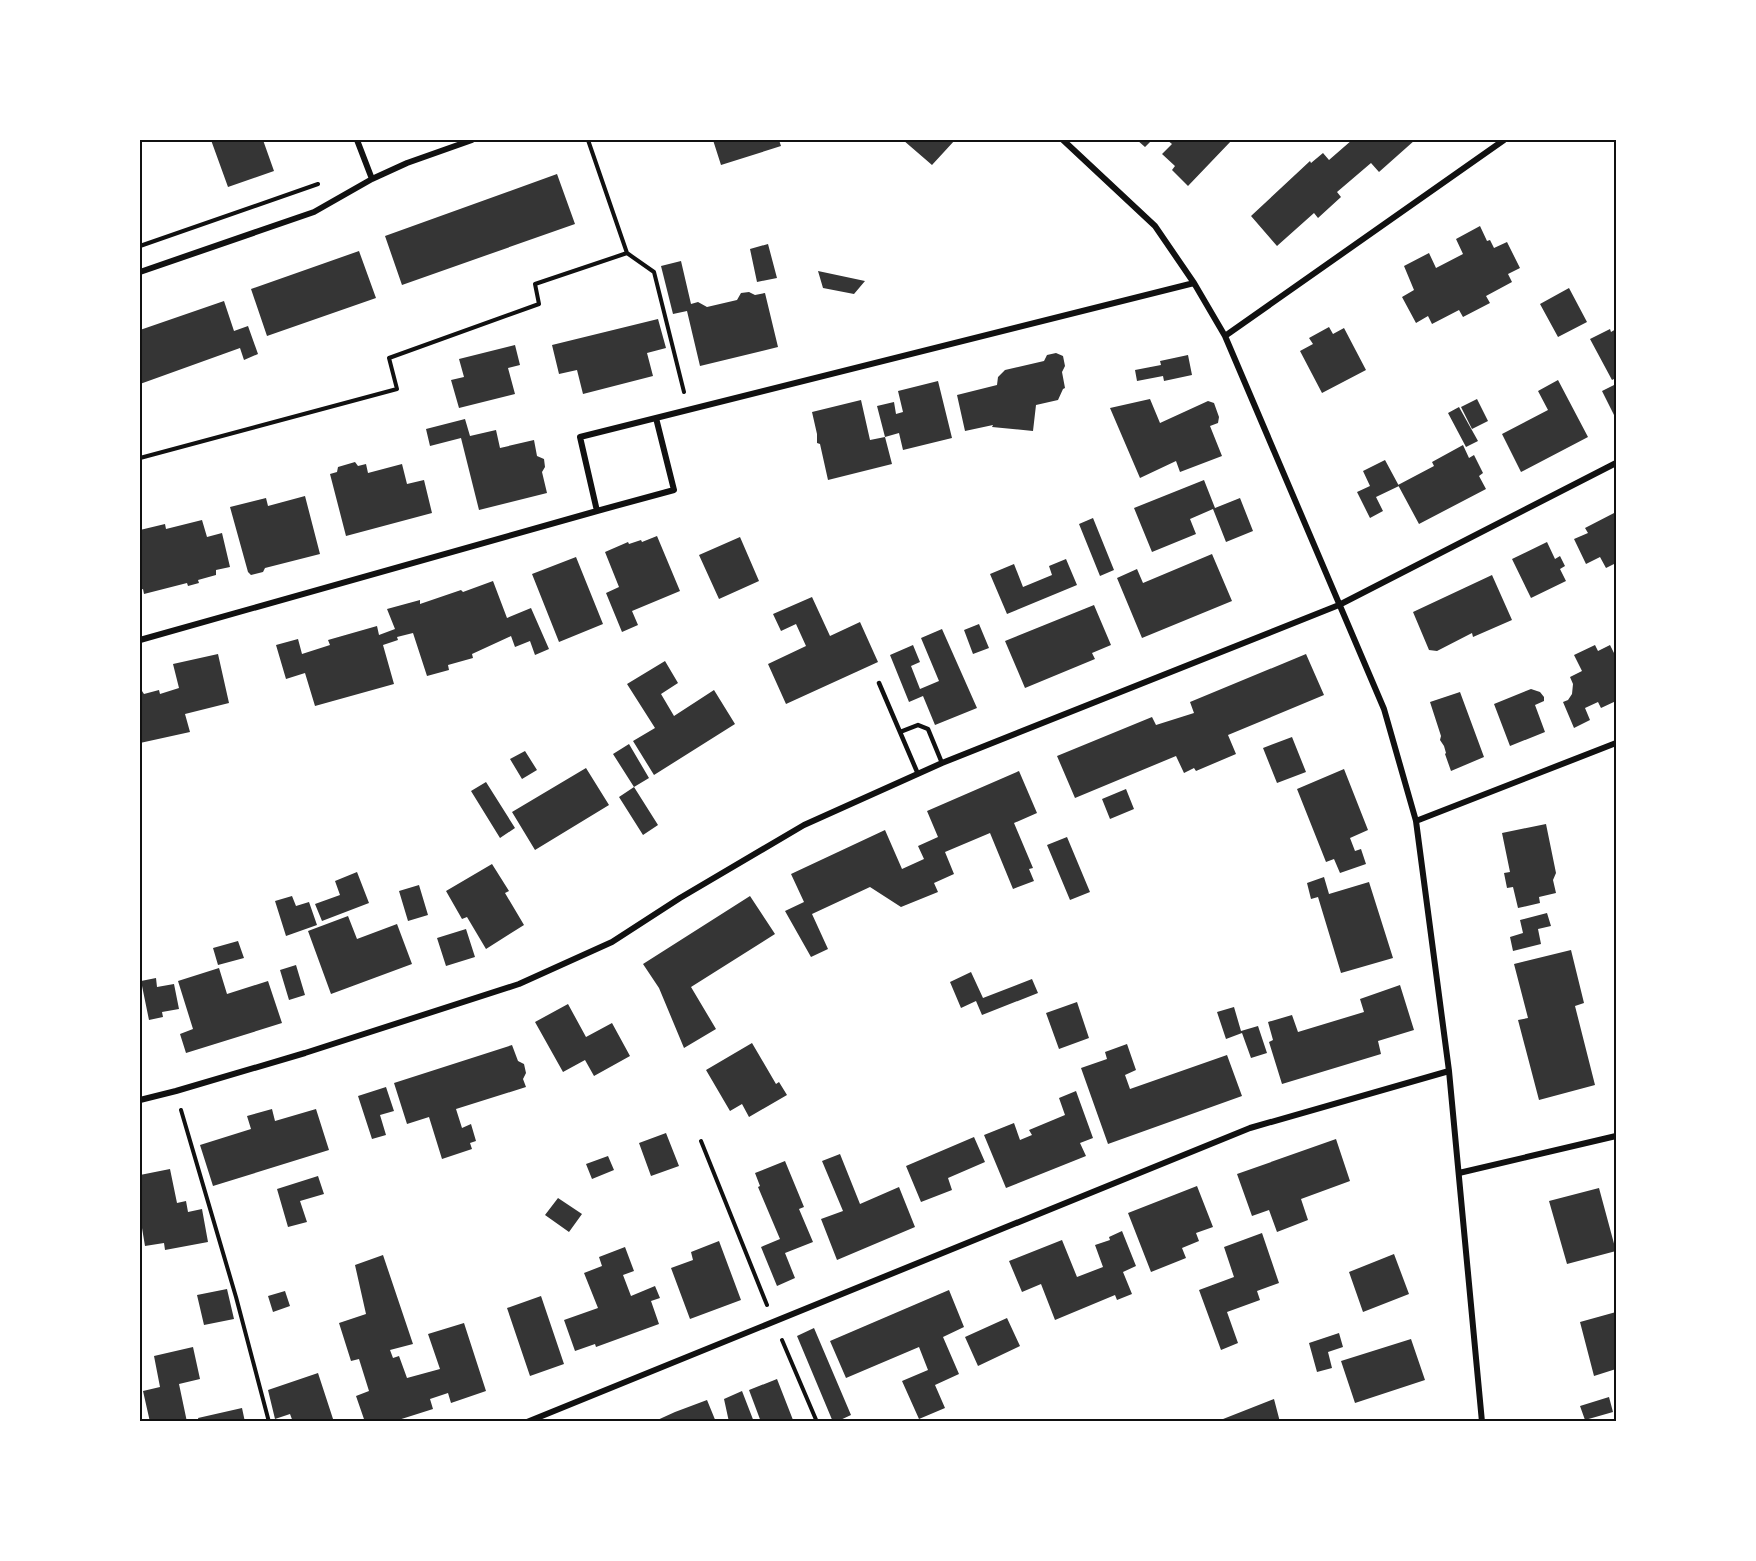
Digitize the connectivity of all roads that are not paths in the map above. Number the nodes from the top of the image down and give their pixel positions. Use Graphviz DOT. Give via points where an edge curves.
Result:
graph roads {
  1 [pos="357,140"];
  2 [pos="472,140"];
  3 [pos="1063,140"];
  4 [pos="1504,140"];
  5 [pos="372,179"];
  6 [pos="140,272"];
  7 [pos="1194,283"];
  8 [pos="1225,336"];
  9 [pos="656,418"];
  10 [pos="1617,463"];
  11 [pos="597,511"];
  12 [pos="1339,605"];
  13 [pos="140,640"];
  14 [pos="879,683"];
  15 [pos="900,732"];
  16 [pos="1617,743"];
  17 [pos="942,763"];
  18 [pos="918,774"];
  19 [pos="1416,821"];
  20 [pos="1449,1071"];
  21 [pos="140,1100"];
  22 [pos="1617,1136"];
  23 [pos="1459,1173"];
  24 [pos="527,1422"];
  25 [pos="1482,1422"];
  1 -- 5 [label="street"];
  2 -- 5 [label="street"];
  3 -- 7 [label="street" via="1155,226"];
  4 -- 8 [label="street"];
  5 -- 6 [label="street" via="314,212"];
  7 -- 8 [label="street"];
  7 -- 9 [label="street"];
  8 -- 12 [label="street"];
  9 -- 11 [label="street" via="580,438"];
  9 -- 11 [label="street" via="674,490"];
  10 -- 12 [label="street"];
  11 -- 13 [label="street"];
  12 -- 17 [label="street"];
  12 -- 19 [label="street" via="1384,709"];
  14 -- 15 [label="lane"];
  15 -- 17 [label="lane" via="918,725 928,729"];
  15 -- 18 [label="lane"];
  16 -- 19 [label="street"];
  17 -- 18 [label="street"];
  18 -- 21 [label="street" via="804,825 612,942 519,984 305,1053"];
  19 -- 20 [label="street"];
  20 -- 23 [label="street"];
  20 -- 24 [label="street" via="1250,1128"];
  22 -- 23 [label="street"];
  23 -- 25 [label="street"];
}
